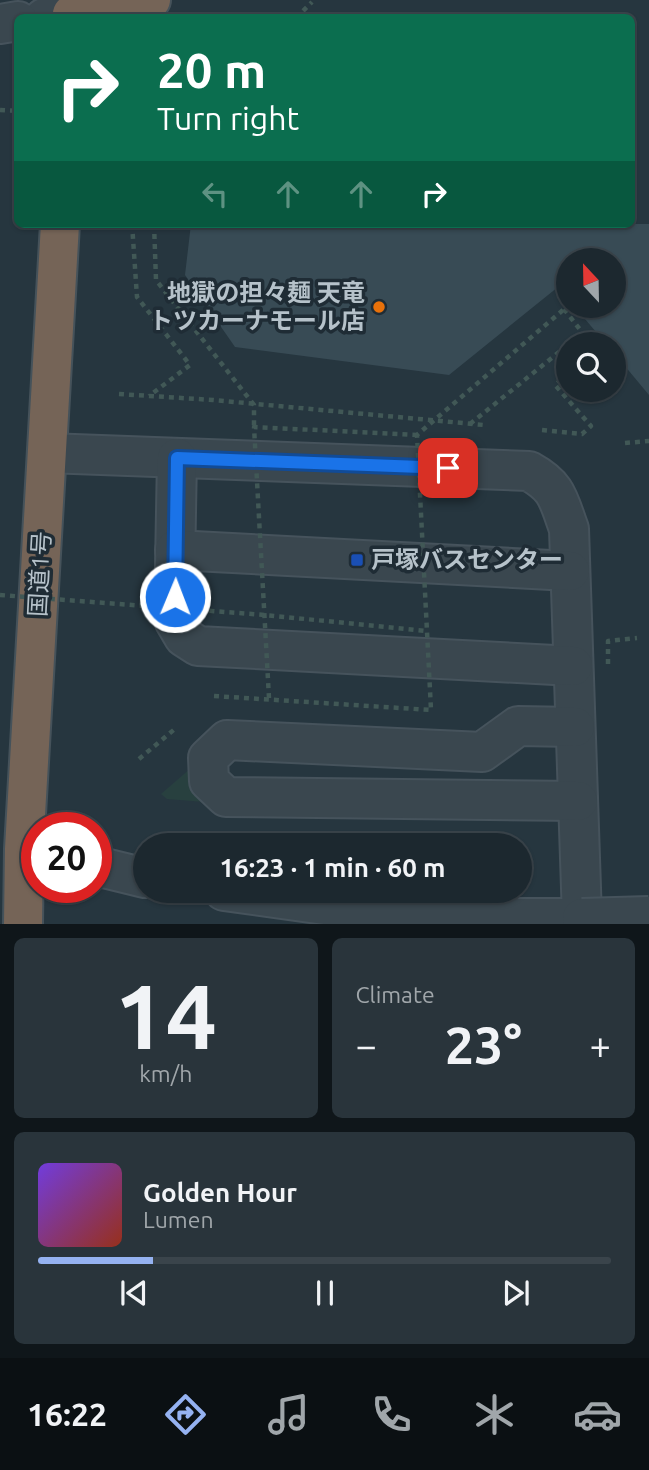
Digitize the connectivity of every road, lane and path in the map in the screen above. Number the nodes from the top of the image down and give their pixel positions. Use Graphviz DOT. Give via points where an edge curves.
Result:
graph roads {
  1 [pos="151,0"];
  2 [pos="312,2"];
  3 [pos="65,12"];
  4 [pos="300,14"];
  5 [pos="60,228"];
  6 [pos="132,228"];
  7 [pos="154,228"];
  8 [pos="556,316"];
  9 [pos="556,355"];
  10 [pos="118,394"];
  11 [pos="149,396"];
  12 [pos="570,402"];
  13 [pos="470,424"];
  14 [pos="495,426"];
  15 [pos="254,427"];
  16 [pos="532,429"];
  17 [pos="417,435"];
  18 [pos="649,441"];
  19 [pos="625,443"];
  20 [pos="47,453"];
  21 [pos="177,458"];
  22 [pos="175,550"];
  23 [pos="570,571"];
  24 [pos="0,595"];
  25 [pos="265,615"];
  26 [pos="426,631"];
  27 [pos="637,638"];
  28 [pos="590,665"];
  29 [pos="214,696"];
  30 [pos="269,698"];
  31 [pos="575,727"];
  32 [pos="578,810"];
  33 [pos="32,812"];
  34 [pos="112,870"];
  35 [pos="133,875"];
  36 [pos="25,903"];
  37 [pos="311,903"];
  38 [pos="649,916"];
  39 [pos="582,918"];
  40 [pos="23,924"];
  1 -- 3 [label="highway"];
  2 -- 4 [label="path"];
  5 -- 20 [label="highway, 国道1号"];
  6 -- 11 [label="path" via="137,297 190,365"];
  7 -- 15 [label="path, bridge" via="156,281 254,405"];
  8 -- 17 [label="path, bridge"];
  9 -- 13 [label="path"];
  10 -- 11 [label="path"];
  11 -- 13 [label="path"];
  12 -- 16 [label="path" via="591,426 582,434"];
  13 -- 14 [label="path"];
  15 -- 17 [label="path, bridge"];
  15 -- 25 [label="path, bridge"];
  17 -- 26 [label="path, bridge"];
  18 -- 19 [label="path"];
  20 -- 21 [label="street"];
  20 -- 33 [label="highway, 国道1号"];
  21 -- 22 [label="street"];
  21 -- 23 [label="street" via="529,471 556,492 569,529"];
  22 -- 23 [label="street"];
  22 -- 28 [label="street" via="174,620 184,637 198,646"];
  23 -- 28 [label="street"];
  24 -- 25 [label="path, bridge"];
  25 -- 26 [label="path, bridge"];
  25 -- 30 [label="path, bridge"];
  26 -- 30 [label="path, bridge" via="430,710"];
  27 -- 28 [label="path, bridge" via="608,641"];
  28 -- 31 [label="street"];
  29 -- 30 [label="path, bridge"];
  31 -- 32 [label="street"];
  31 -- 32 [label="street" via="518,726 482,752 227,740 208,758 209,781 226,797"];
  32 -- 39 [label="street"];
  34 -- 35 [label="street"];
  36 -- 40 [label="highway, 国道1号"];
  37 -- 39 [label="street" via="482,918"];
  38 -- 39 [label="street, bridge"];
}
